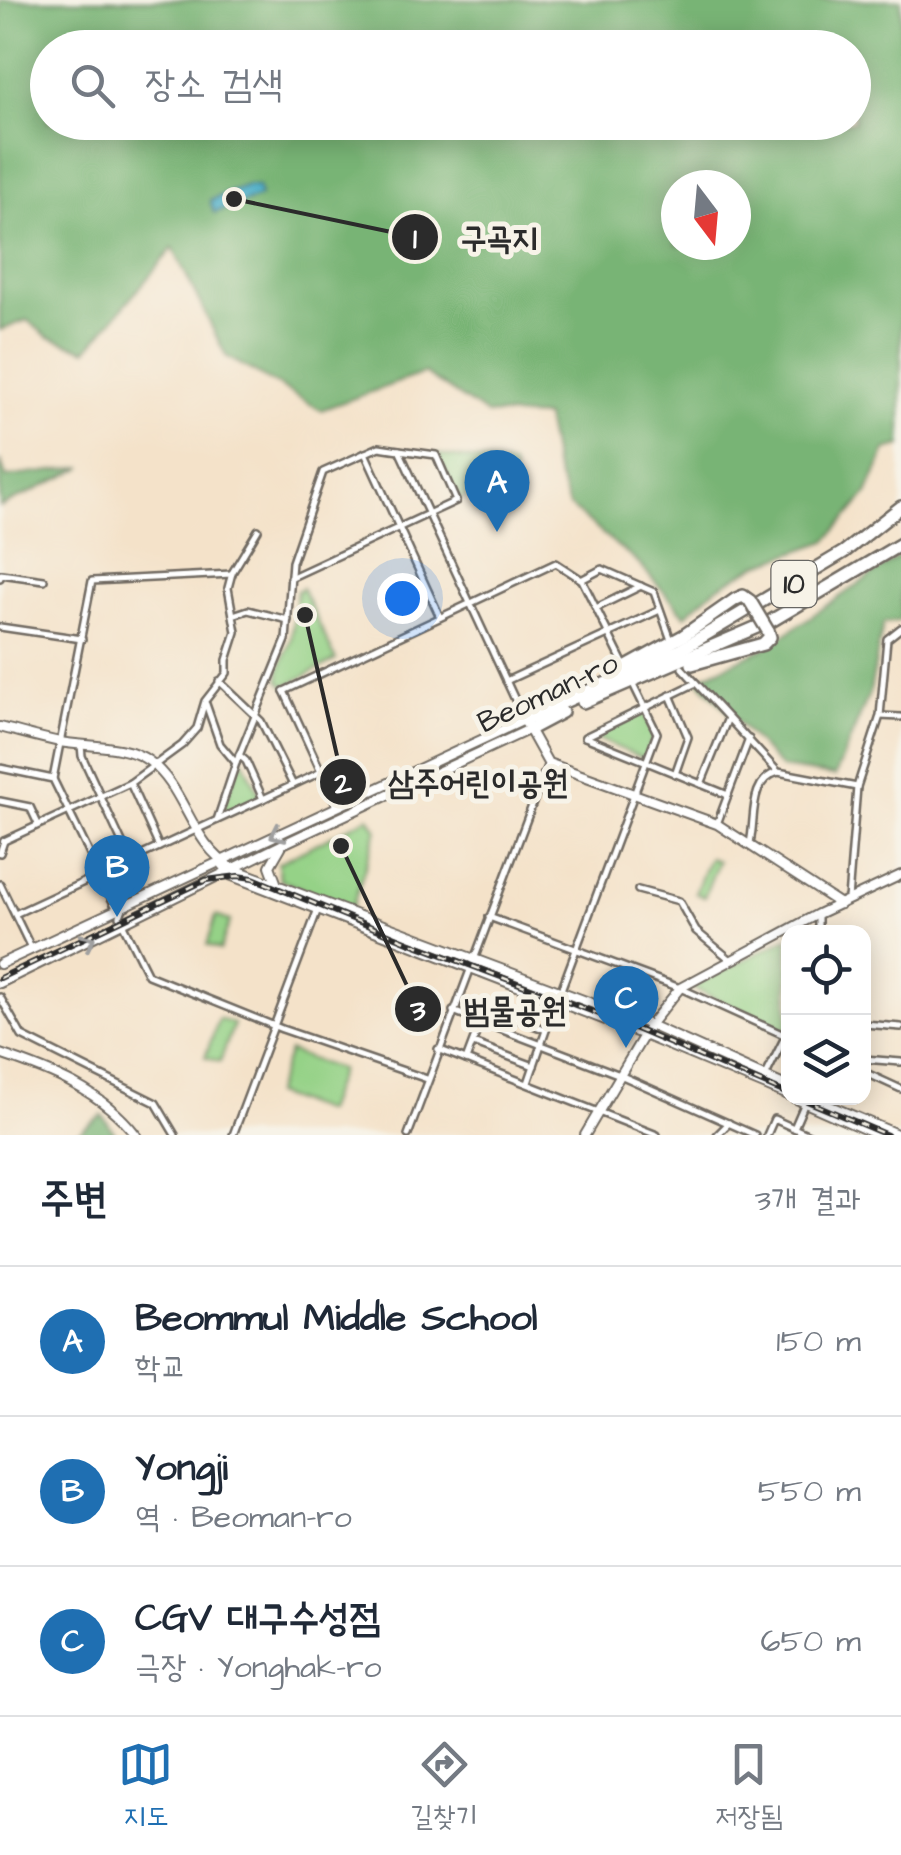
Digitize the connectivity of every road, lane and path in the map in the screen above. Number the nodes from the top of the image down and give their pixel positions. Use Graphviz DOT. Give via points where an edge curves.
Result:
graph roads {
  1 [pos="400,450"];
  2 [pos="364,453"];
  3 [pos="901,507"];
  4 [pos="429,514"];
  5 [pos="398,528"];
  6 [pos="258,530"];
  7 [pos="901,544"];
  8 [pos="232,574"];
  9 [pos="0,578"];
  10 [pos="290,578"];
  11 [pos="44,580"];
  12 [pos="582,580"];
  13 [pos="641,586"];
  14 [pos="470,602"];
  15 [pos="596,608"];
  16 [pos="660,610"];
  17 [pos="233,615"];
  18 [pos="440,617"];
  19 [pos="288,620"];
  20 [pos="0,627"];
  21 [pos="901,628"];
  22 [pos="609,635"];
  23 [pos="82,639"];
  24 [pos="680,655"];
  25 [pos="624,667"];
  26 [pos="220,681"];
  27 [pos="506,681"];
  28 [pos="269,682"];
  29 [pos="696,683"];
  30 [pos="634,686"];
  31 [pos="284,691"];
  32 [pos="670,695"];
  33 [pos="204,701"];
  34 [pos="578,701"];
  35 [pos="645,707"];
  36 [pos="256,714"];
  37 [pos="728,716"];
  38 [pos="880,716"];
  39 [pos="901,717"];
  40 [pos="527,724"];
  41 [pos="0,727"];
  42 [pos="749,738"];
  43 [pos="59,742"];
  44 [pos="81,745"];
  45 [pos="239,755"];
  46 [pos="646,762"];
  47 [pos="236,763"];
  48 [pos="548,763"];
  49 [pos="156,766"];
  50 [pos="0,768"];
  51 [pos="321,772"];
  52 [pos="778,772"];
  53 [pos="675,774"];
  54 [pos="53,779"];
  55 [pos="130,783"];
  56 [pos="701,784"];
  57 [pos="293,785"];
  58 [pos="858,786"];
  59 [pos="635,792"];
  60 [pos="728,795"];
  61 [pos="101,796"];
  62 [pos="263,798"];
  63 [pos="0,801"];
  64 [pos="337,806"];
  65 [pos="68,810"];
  66 [pos="217,820"];
  67 [pos="38,824"];
  68 [pos="718,824"];
  69 [pos="195,829"];
  70 [pos="2,839"];
  71 [pos="750,843"];
  72 [pos="283,844"];
  73 [pos="158,847"];
  74 [pos="0,853"];
  75 [pos="130,860"];
  76 [pos="220,860"];
  77 [pos="231,870"];
  78 [pos="100,875"];
  79 [pos="901,875"];
  80 [pos="179,878"];
  81 [pos="276,882"];
  82 [pos="0,884"];
  83 [pos="638,890"];
  84 [pos="184,894"];
  85 [pos="128,902"];
  86 [pos="844,902"];
  87 [pos="116,908"];
  88 [pos="318,909"];
  89 [pos="16,914"];
  90 [pos="818,914"];
  91 [pos="490,916"];
  92 [pos="123,924"];
  93 [pos="818,925"];
  94 [pos="30,948"];
  95 [pos="577,949"];
  96 [pos="472,957"];
  97 [pos="732,960"];
  98 [pos="0,964"];
  99 [pos="468,968"];
  100 [pos="0,983"];
  101 [pos="680,988"];
  102 [pos="561,990"];
  103 [pos="0,997"];
  104 [pos="556,1001"];
  105 [pos="452,1010"];
  106 [pos="480,1022"];
  107 [pos="273,1025"];
  108 [pos="650,1025"];
  109 [pos="871,1025"];
  110 [pos="901,1028"];
  111 [pos="546,1030"];
  112 [pos="781,1031"];
  113 [pos="644,1035"];
  114 [pos="472,1043"];
  115 [pos="781,1043"];
  116 [pos="541,1046"];
  117 [pos="438,1050"];
  118 [pos="0,1054"];
  119 [pos="466,1060"];
  120 [pos="871,1060"];
  121 [pos="901,1062"];
  122 [pos="534,1066"];
  123 [pos="620,1075"];
  124 [pos="871,1075"];
  125 [pos="765,1077"];
  126 [pos="427,1080"];
  127 [pos="528,1083"];
  128 [pos="781,1085"];
  129 [pos="901,1089"];
  130 [pos="781,1092"];
  131 [pos="805,1105"];
  132 [pos="821,1105"];
  133 [pos="600,1110"];
  134 [pos="854,1120"];
  135 [pos="729,1123"];
  136 [pos="794,1128"];
  137 [pos="136,1135"];
  138 [pos="175,1135"];
  139 [pos="233,1135"];
  140 [pos="408,1135"];
  141 [pos="585,1135"];
  142 [pos="657,1135"];
  143 [pos="718,1135"];
  144 [pos="756,1135"];
  145 [pos="767,1135"];
  146 [pos="809,1135"];
  147 [pos="847,1135"];
  148 [pos="878,1135"];
  149 [pos="899,1135"];
  1 -- 2 [label="street"];
  1 -- 4 [label="street"];
  1 -- 4 [label="street" via="436,455 456,501"];
  2 -- 5 [label="street"];
  2 -- 10 [label="street" via="323,472"];
  3 -- 24 [label="highway, 10" via="844,552"];
  4 -- 5 [label="street"];
  4 -- 14 [label="street"];
  5 -- 10 [label="street"];
  5 -- 18 [label="street"];
  6 -- 8 [label="street"];
  7 -- 24 [label="highway, 10" via="787,612"];
  8 -- 17 [label="street"];
  8 -- 23 [label="street" via="92,581"];
  9 -- 11 [label="street"];
  10 -- 19 [label="street"];
  12 -- 13 [label="street" via="602,570"];
  12 -- 14 [label="street" via="556,563"];
  12 -- 15 [label="street"];
  13 -- 15 [label="street"];
  13 -- 16 [label="street" via="654,592"];
  14 -- 18 [label="street"];
  14 -- 27 [label="street"];
  15 -- 22 [label="street"];
  16 -- 22 [label="street"];
  16 -- 24 [label="street"];
  17 -- 19 [label="street" via="248,610"];
  17 -- 26 [label="street" via="236,632"];
  18 -- 31 [label="street"];
  19 -- 28 [label="street"];
  20 -- 23 [label="street"];
  21 -- 38 [label="street" via="887,640"];
  22 -- 25 [label="street"];
  22 -- 27 [label="street"];
  23 -- 43 [label="street"];
  24 -- 24 [label="highway, bridge" via="708,657 770,637 743,596"];
  24 -- 25 [label="highway"];
  24 -- 29 [label="street"];
  24 -- 30 [label="highway"];
  24 -- 34 [label="highway, Beoman-ro / 10"];
  25 -- 34 [label="highway"];
  26 -- 33 [label="street"];
  26 -- 36 [label="street"];
  27 -- 40 [label="street"];
  28 -- 31 [label="street"];
  28 -- 36 [label="street"];
  29 -- 32 [label="street"];
  29 -- 37 [label="street"];
  30 -- 34 [label="highway"];
  30 -- 35 [label="street"];
  31 -- 51 [label="street"];
  32 -- 35 [label="street"];
  32 -- 53 [label="street" via="688,737"];
  33 -- 47 [label="street" via="220,744"];
  33 -- 49 [label="street" via="197,728"];
  34 -- 40 [label="highway, Beoman-ro / 10"];
  35 -- 46 [label="street" via="657,733"];
  35 -- 46 [label="street" via="584,737"];
  36 -- 45 [label="street"];
  36 -- 57 [label="street"];
  37 -- 42 [label="street"];
  37 -- 56 [label="street"];
  38 -- 39 [label="street"];
  38 -- 58 [label="street"];
  40 -- 48 [label="main road"];
  40 -- 64 [label="main road, Beoman-ro / 10"];
  40 -- 72 [label="main road, Beoman-ro / 10"];
  41 -- 43 [label="main road"];
  42 -- 52 [label="street"];
  42 -- 60 [label="street"];
  43 -- 44 [label="main road"];
  43 -- 54 [label="street"];
  44 -- 49 [label="main road" via="134,752"];
  44 -- 61 [label="street"];
  45 -- 47 [label="street"];
  45 -- 62 [label="street"];
  46 -- 53 [label="street"];
  46 -- 59 [label="street"];
  47 -- 66 [label="street"];
  48 -- 59 [label="main road"];
  48 -- 91 [label="street"];
  49 -- 55 [label="street"];
  49 -- 69 [label="main road"];
  50 -- 54 [label="street"];
  51 -- 57 [label="street"];
  51 -- 64 [label="street"];
  52 -- 58 [label="street"];
  52 -- 71 [label="street" via="758,788"];
  53 -- 56 [label="street"];
  54 -- 65 [label="street"];
  55 -- 61 [label="street"];
  55 -- 73 [label="street"];
  56 -- 60 [label="street"];
  57 -- 62 [label="street"];
  58 -- 86 [label="street"];
  59 -- 68 [label="main road"];
  59 -- 95 [label="street"];
  60 -- 68 [label="street"];
  61 -- 65 [label="street"];
  61 -- 75 [label="street"];
  62 -- 66 [label="street"];
  63 -- 67 [label="street" via="30,807"];
  64 -- 76 [label="main road, Beoman-ro / 10, one-way"];
  65 -- 67 [label="street"];
  65 -- 78 [label="street"];
  66 -- 69 [label="street"];
  67 -- 70 [label="street"];
  68 -- 71 [label="main road"];
  69 -- 73 [label="street"];
  69 -- 76 [label="main road"];
  70 -- 74 [label="street"];
  71 -- 86 [label="main road"];
  72 -- 77 [label="main road, Beoman-ro / 10"];
  72 -- 81 [label="main road" via="270,866"];
  73 -- 75 [label="street"];
  75 -- 78 [label="street"];
  76 -- 77 [label="main road"];
  76 -- 80 [label="main road, Beoman-ro"];
  77 -- 81 [label="main road"];
  77 -- 84 [label="main road, Beoman-ro / 10"];
  77 -- 88 [label="main road"];
  78 -- 87 [label="street"];
  78 -- 89 [label="street"];
  79 -- 86 [label="main road"];
  80 -- 84 [label="street"];
  80 -- 85 [label="main road, Beoman-ro"];
  81 -- 96 [label="main road"];
  82 -- 89 [label="street"];
  83 -- 97 [label="street" via="678,901 696,931"];
  84 -- 92 [label="main road, Beoman-ro / 10"];
  85 -- 87 [label="main road, Beoman-ro"];
  85 -- 92 [label="street" via="121,910"];
  86 -- 90 [label="main road"];
  87 -- 94 [label="main road"];
  88 -- 99 [label="main road"];
  88 -- 107 [label="street"];
  89 -- 94 [label="street"];
  90 -- 93 [label="street"];
  90 -- 97 [label="main road"];
  91 -- 95 [label="street"];
  91 -- 96 [label="street"];
  100 -- 92 [label="main road, Beoman-ro / 10, one-way"];
  92 -- 107 [label="street" via="148,975"];
  94 -- 98 [label="main road"];
  95 -- 101 [label="street"];
  95 -- 102 [label="street"];
  96 -- 99 [label="street"];
  96 -- 102 [label="main road"];
  97 -- 101 [label="main road"];
  99 -- 104 [label="main road"];
  99 -- 105 [label="street"];
  101 -- 108 [label="main road"];
  101 -- 112 [label="street"];
  102 -- 108 [label="main road"];
  103 -- 138 [label="street" via="22,1036 156,1103"];
  104 -- 111 [label="street"];
  104 -- 113 [label="main road"];
  105 -- 106 [label="street"];
  105 -- 117 [label="street"];
  106 -- 111 [label="street" via="486,1007"];
  106 -- 114 [label="street"];
  106 -- 116 [label="street"];
  107 -- 126 [label="street"];
  107 -- 139 [label="street"];
  108 -- 113 [label="main road"];
  108 -- 125 [label="main road"];
  109 -- 110 [label="street"];
  111 -- 116 [label="street"];
  113 -- 123 [label="main road"];
  113 -- 130 [label="main road"];
  114 -- 119 [label="street"];
  114 -- 122 [label="street"];
  115 -- 125 [label="street"];
  116 -- 122 [label="street"];
  116 -- 123 [label="street"];
  117 -- 119 [label="street"];
  117 -- 126 [label="street"];
  118 -- 137 [label="main road" via="83,1089 108,1104"];
  119 -- 127 [label="street"];
  120 -- 121 [label="street"];
  122 -- 127 [label="street"];
  123 -- 133 [label="main road"];
  123 -- 135 [label="street"];
  124 -- 129 [label="street"];
  125 -- 128 [label="main road"];
  126 -- 140 [label="street"];
  127 -- 133 [label="street"];
  131 -- 136 [label="street"];
  132 -- 134 [label="main road"];
  133 -- 141 [label="main road"];
  133 -- 142 [label="street"];
  134 -- 147 [label="street"];
  134 -- 148 [label="main road"];
  134 -- 149 [label="main road"];
  135 -- 143 [label="street"];
  135 -- 144 [label="street"];
  136 -- 145 [label="street" via="774,1118"];
  136 -- 146 [label="street"];
}
